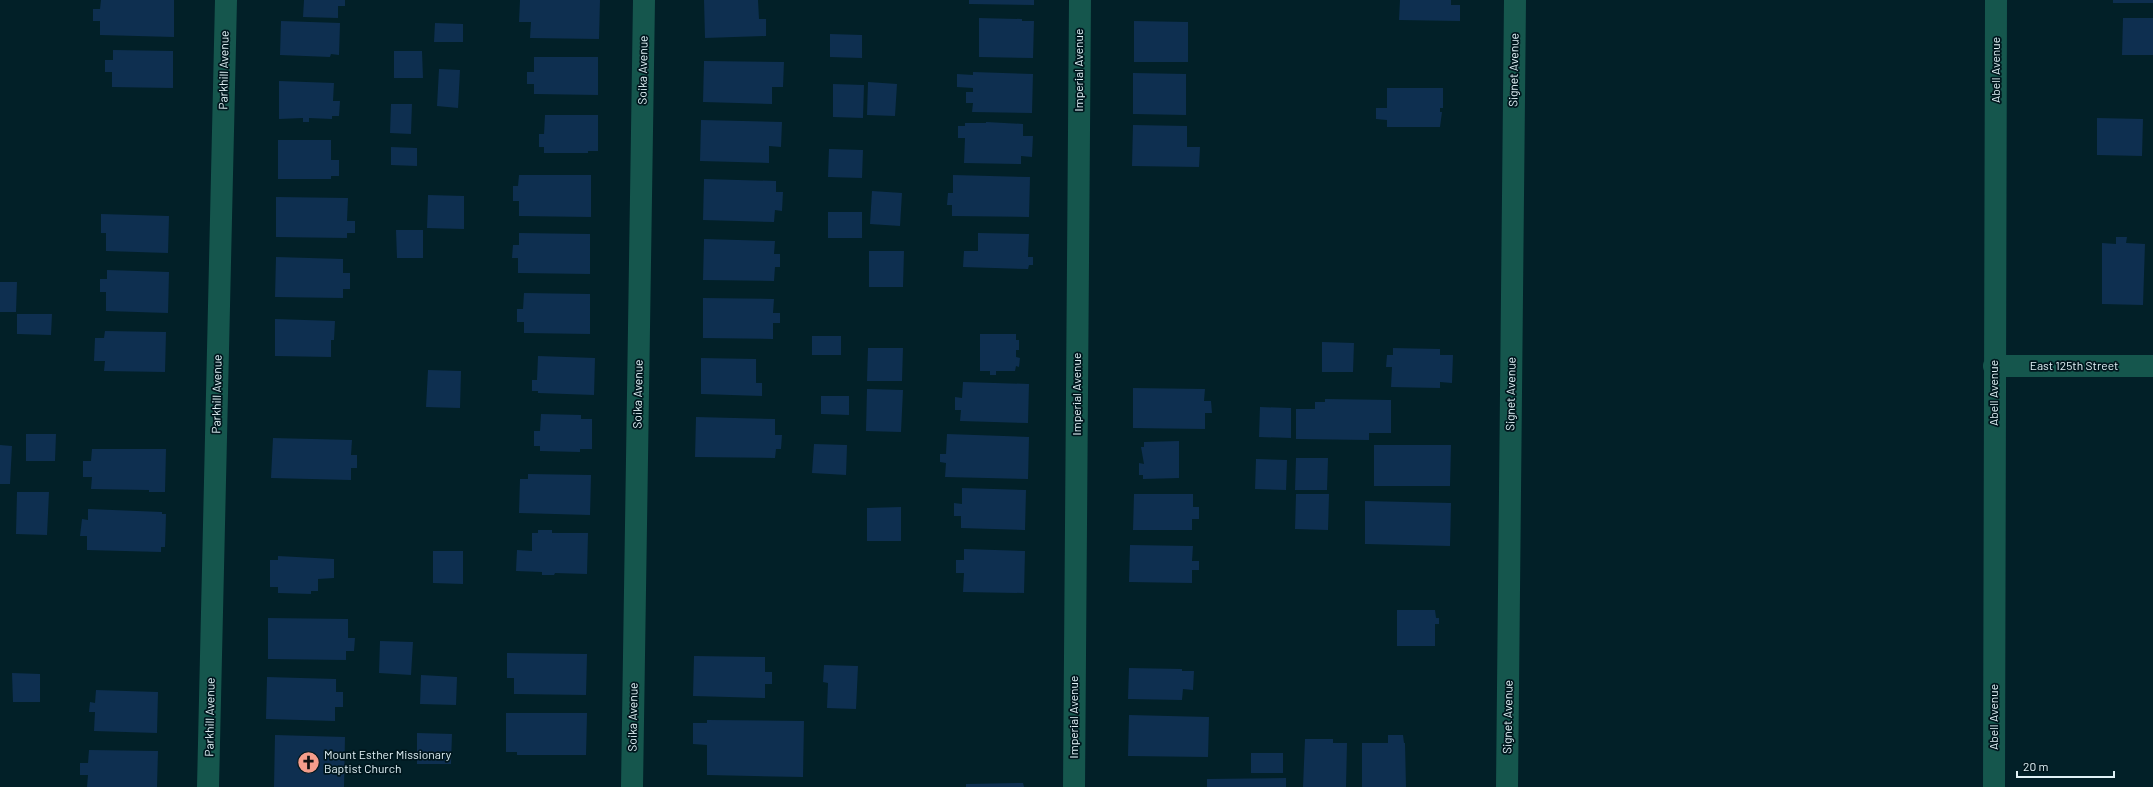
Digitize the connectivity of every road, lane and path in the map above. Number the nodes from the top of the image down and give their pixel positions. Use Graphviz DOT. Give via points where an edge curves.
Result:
graph roads {
  1 [pos="226,0"];
  2 [pos="644,0"];
  3 [pos="1080,0"];
  4 [pos="1515,0"];
  5 [pos="1996,0"];
  6 [pos="1994,366"];
  7 [pos="2153,366"];
  8 [pos="208,787"];
  9 [pos="632,787"];
  10 [pos="1074,787"];
  11 [pos="1507,787"];
  12 [pos="1994,787"];
  1 -- 8 [label="street, Parkhill Avenue"];
  2 -- 9 [label="street, Soika Avenue"];
  3 -- 10 [label="street, Imperial Avenue"];
  4 -- 11 [label="street, Signet Avenue"];
  5 -- 6 [label="street, Abell Avenue"];
  6 -- 7 [label="street, East 125th Street"];
  6 -- 12 [label="street, Abell Avenue"];
}
